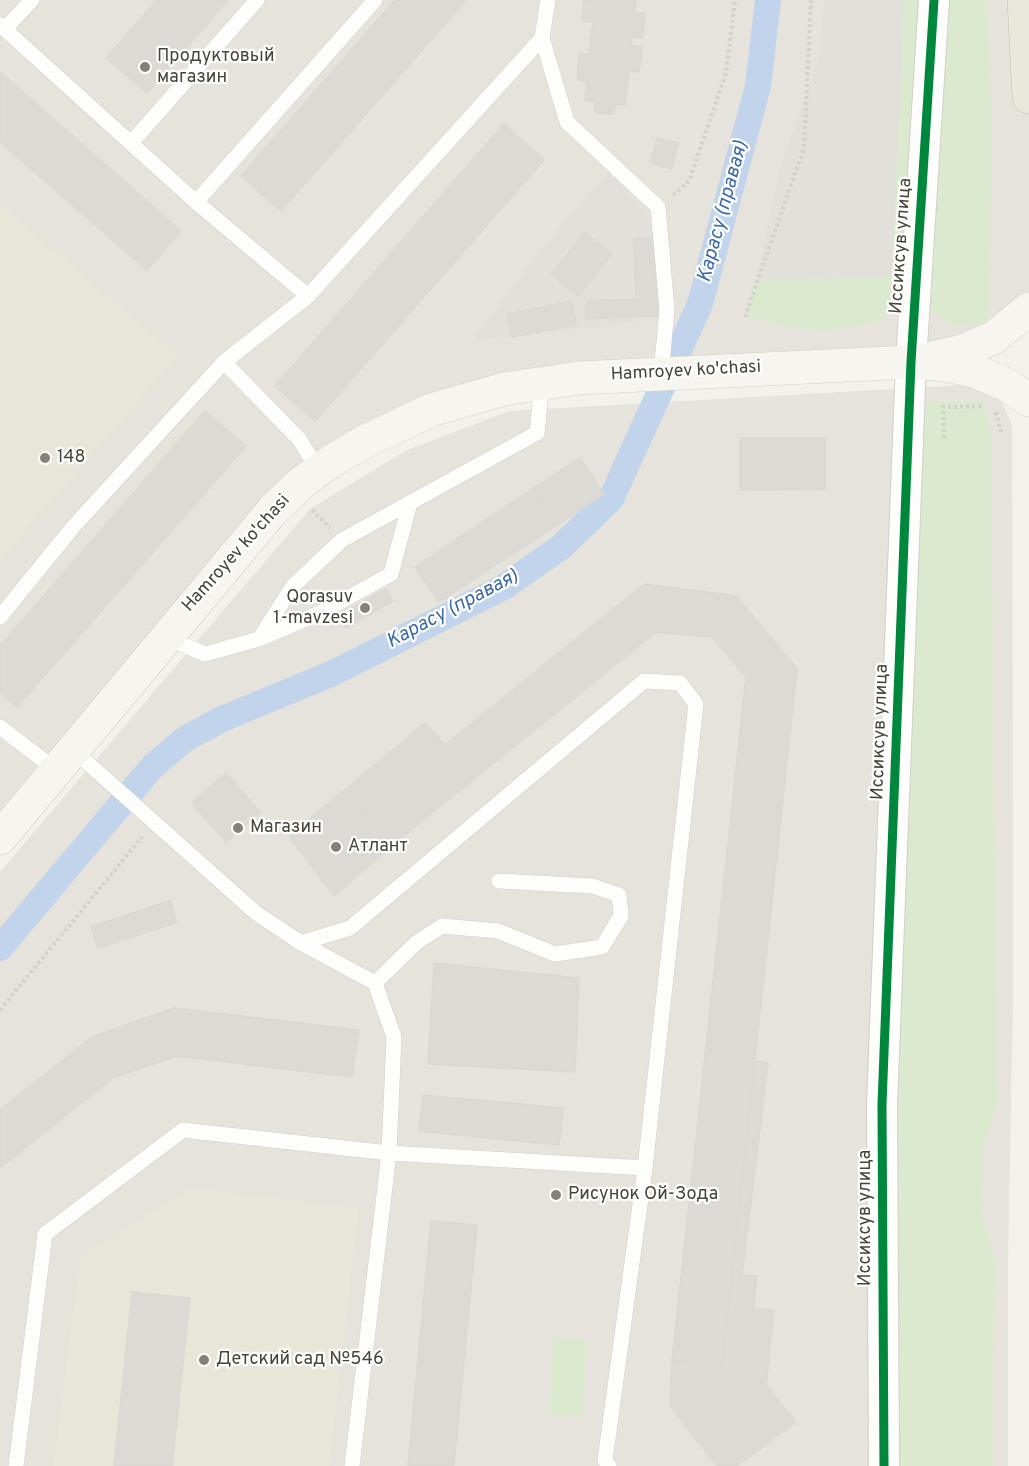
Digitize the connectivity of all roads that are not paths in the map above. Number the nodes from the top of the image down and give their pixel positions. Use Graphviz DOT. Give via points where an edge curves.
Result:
graph roads {
  1 [pos="32,0"];
  2 [pos="257,0"];
  3 [pos="375,0"];
  4 [pos="548,0"];
  5 [pos="934,0"];
  6 [pos="1024,0"];
  7 [pos="2,27"];
  8 [pos="542,38"];
  9 [pos="1029,97"];
  10 [pos="131,143"];
  11 [pos="196,202"];
  12 [pos="308,296"];
  13 [pos="1029,309"];
  14 [pos="224,362"];
  15 [pos="911,362"];
  16 [pos="661,373"];
  17 [pos="542,382"];
  18 [pos="1029,400"];
  19 [pos="319,471"];
  20 [pos="410,503"];
  21 [pos="0,617"];
  22 [pos="165,637"];
  23 [pos="259,639"];
  24 [pos="0,727"];
  25 [pos="64,759"];
  26 [pos="0,838"];
  27 [pos="499,881"];
  28 [pos="301,943"];
  29 [pos="375,984"];
  30 [pos="389,1153"];
  31 [pos="645,1168"];
  32 [pos="16,1466"];
  33 [pos="352,1466"];
  34 [pos="609,1466"];
  35 [pos="884,1466"];
  1 -- 7 [label="lane"];
  2 -- 10 [label="lane"];
  3 -- 11 [label="lane"];
  4 -- 8 [label="lane"];
  5 -- 15 [label="street, Иссиксув улица"];
  6 -- 9 [label="highway"];
  7 -- 10 [label="lane"];
  8 -- 12 [label="lane"];
  8 -- 16 [label="lane" via="567,122 658,207 667,310"];
  10 -- 11 [label="lane"];
  11 -- 12 [label="lane"];
  12 -- 14 [label="lane"];
  13 -- 15 [label="main road, Hamroyev ko'chasi" via="1007,329 978,345"];
  14 -- 19 [label="lane" via="299,439"];
  14 -- 21 [label="lane" via="73,527"];
  15 -- 16 [label="main road, Hamroyev ko'chasi"];
  15 -- 18 [label="main road, Hamroyev ko'chasi" via="976,372"];
  15 -- 35 [label="street, Иссиксув улица" via="882,1104"];
  16 -- 17 [label="main road, Hamroyev ko'chasi"];
  17 -- 19 [label="main road, Hamroyev ko'chasi" via="431,410 362,443"];
  17 -- 20 [label="lane" via="537,433"];
  19 -- 22 [label="main road, Hamroyev ko'chasi" via="273,510"];
  20 -- 23 [label="lane" via="335,546 293,586"];
  20 -- 23 [label="lane" via="391,574 322,612"];
  22 -- 23 [label="lane" via="205,654"];
  22 -- 25 [label="main road, Hamroyev ko'chasi"];
  24 -- 25 [label="lane"];
  25 -- 26 [label="main road, Hamroyev ko'chasi"];
  25 -- 28 [label="lane" via="106,781 256,913"];
  27 -- 29 [label="lane" via="592,886 619,895 621,916 602,947 555,954 498,931 442,926 417,942"];
  28 -- 29 [label="lane"];
  28 -- 31 [label="lane" via="350,928 644,681 680,683 696,704"];
  29 -- 30 [label="lane" via="394,1037"];
  30 -- 31 [label="lane"];
  30 -- 32 [label="lane" via="183,1130 45,1234"];
  30 -- 33 [label="lane"];
  31 -- 34 [label="lane" via="605,1460"];
}
